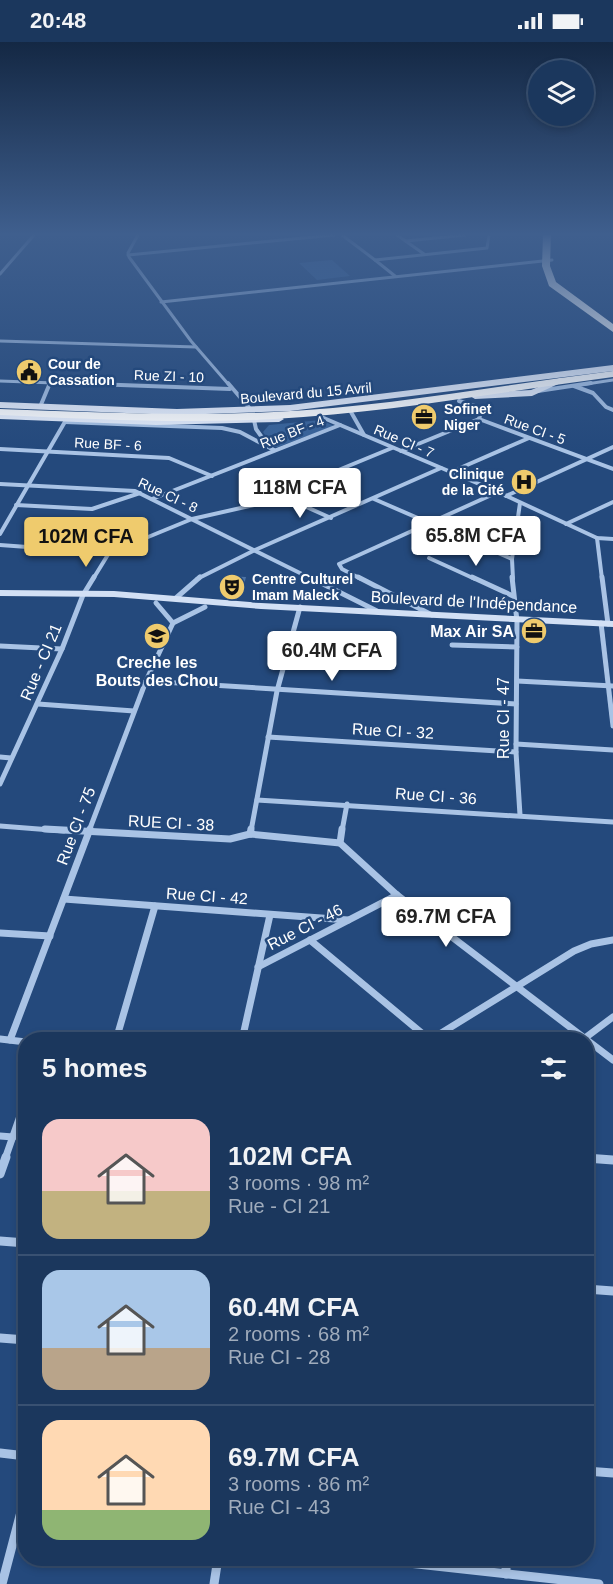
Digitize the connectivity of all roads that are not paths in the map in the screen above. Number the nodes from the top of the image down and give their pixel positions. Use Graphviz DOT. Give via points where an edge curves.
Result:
graph roads {
  1 [pos="165,307"];
  2 [pos="583,307"];
  3 [pos="589,307"];
  4 [pos="613,324"];
  5 [pos="613,329"];
  6 [pos="0,341"];
  7 [pos="196,347"];
  8 [pos="613,371"];
  9 [pos="0,381"];
  10 [pos="50,383"];
  11 [pos="567,383"];
  12 [pos="230,389"];
  13 [pos="459,400"];
  14 [pos="40,407"];
  15 [pos="0,410"];
  16 [pos="250,410"];
  17 [pos="613,410"];
  18 [pos="351,412"];
  19 [pos="319,416"];
  20 [pos="19,417"];
  21 [pos="479,419"];
  22 [pos="66,420"];
  23 [pos="254,420"];
  24 [pos="0,421"];
  25 [pos="340,425"];
  26 [pos="364,435"];
  27 [pos="529,438"];
  28 [pos="613,447"];
  29 [pos="392,448"];
  30 [pos="0,449"];
  31 [pos="274,450"];
  32 [pos="401,451"];
  33 [pos="49,452"];
  34 [pos="588,460"];
  35 [pos="441,468"];
  36 [pos="613,469"];
  37 [pos="451,472"];
  38 [pos="212,476"];
  39 [pos="0,484"];
  40 [pos="29,485"];
  41 [pos="498,492"];
  42 [pos="141,493"];
  43 [pos="506,496"];
  44 [pos="152,499"];
  45 [pos="374,499"];
  46 [pos="613,502"];
  47 [pos="520,503"];
  48 [pos="16,505"];
  49 [pos="302,505"];
  50 [pos="331,518"];
  51 [pos="192,519"];
  52 [pos="428,524"];
  53 [pos="566,524"];
  54 [pos="0,534"];
  55 [pos="597,538"];
  56 [pos="613,539"];
  57 [pos="0,545"];
  58 [pos="255,550"];
  59 [pos="109,553"];
  60 [pos="429,558"];
  61 [pos="512,559"];
  62 [pos="0,593"];
  63 [pos="83,595"];
  64 [pos="513,596"];
  65 [pos="176,598"];
  66 [pos="156,603"];
  67 [pos="261,606"];
  68 [pos="205,607"];
  69 [pos="300,607"];
  70 [pos="378,612"];
  71 [pos="434,615"];
  72 [pos="517,621"];
  73 [pos="173,623"];
  74 [pos="608,624"];
  75 [pos="452,645"];
  76 [pos="0,646"];
  77 [pos="517,647"];
  78 [pos="62,649"];
  79 [pos="146,681"];
  80 [pos="517,681"];
  81 [pos="611,686"];
  82 [pos="277,691"];
  83 [pos="38,704"];
  84 [pos="516,704"];
  85 [pos="134,711"];
  86 [pos="613,726"];
  87 [pos="268,737"];
  88 [pos="516,744"];
  89 [pos="613,750"];
  90 [pos="516,752"];
  91 [pos="0,757"];
  92 [pos="11,758"];
  93 [pos="0,784"];
  94 [pos="257,800"];
  95 [pos="346,804"];
  96 [pos="520,815"];
  97 [pos="613,822"];
  98 [pos="0,826"];
  99 [pos="90,833"];
  100 [pos="250,834"];
  101 [pos="340,843"];
  102 [pos="397,895"];
  103 [pos="64,899"];
  104 [pos="155,906"];
  105 [pos="270,915"];
  106 [pos="348,920"];
  107 [pos="0,933"];
  108 [pos="50,936"];
  109 [pos="310,940"];
  110 [pos="613,940"];
  111 [pos="258,967"];
  112 [pos="517,986"];
  113 [pos="613,1017"];
  114 [pos="118,1032"];
  115 [pos="244,1032"];
  116 [pos="420,1032"];
  117 [pos="443,1032"];
  118 [pos="577,1032"];
  119 [pos="593,1032"];
  120 [pos="0,1040"];
  121 [pos="10,1040"];
  122 [pos="18,1040"];
  123 [pos="594,1045"];
  124 [pos="613,1060"];
  125 [pos="18,1124"];
  126 [pos="0,1136"];
  127 [pos="13,1137"];
  128 [pos="594,1159"];
  129 [pos="613,1160"];
  130 [pos="0,1174"];
  131 [pos="0,1241"];
  132 [pos="18,1242"];
  133 [pos="594,1290"];
  134 [pos="613,1291"];
  135 [pos="0,1338"];
  136 [pos="18,1339"];
  137 [pos="0,1453"];
  138 [pos="18,1455"];
  139 [pos="594,1472"];
  140 [pos="613,1473"];
  141 [pos="18,1523"];
  142 [pos="217,1566"];
  143 [pos="434,1566"];
  144 [pos="506,1566"];
  145 [pos="506,1574"];
  146 [pos="573,1583"];
  147 [pos="2,1584"];
  148 [pos="214,1584"];
  149 [pos="599,1584"];
  1 -- 7 [label="street"];
  2 -- 5 [label="highway"];
  3 -- 4 [label="highway"];
  6 -- 7 [label="street"];
  7 -- 12 [label="street"];
  8 -- 11 [label="highway, Boulevard du 15 Avril"];
  8 -- 15 [label="highway, Boulevard du 15 Avril" via="285,412 167,415"];
  8 -- 16 [label="main road, Boulevard du 15 Avril"];
  9 -- 10 [label="street, Rue ZI - 10"];
  10 -- 12 [label="street, Rue ZI - 10"];
  10 -- 14 [label="street"];
  11 -- 15 [label="highway, Boulevard du 15 Avril" via="275,416 150,418"];
  11 -- 17 [label="street" via="593,393"];
  11 -- 18 [label="main road, Boulevard du 15 Avril" via="532,393 490,394"];
  12 -- 16 [label="street"];
  13 -- 21 [label="street, Rue CI - 5" via="481,412"];
  14 -- 15 [label="main road, Boulevard du 15 Avril"];
  14 -- 16 [label="main road, Boulevard du 15 Avril" via="158,412"];
  15 -- 20 [label="main road, Boulevard du 15 Avril"];
  18 -- 19 [label="main road, Boulevard du 15 Avril"];
  18 -- 26 [label="street"];
  19 -- 23 [label="main road, Boulevard du 15 Avril"];
  19 -- 25 [label="street, Rue CI - 7"];
  20 -- 22 [label="main road, Boulevard du 15 Avril"];
  20 -- 24 [label="main road"];
  21 -- 27 [label="street, Rue CI - 5"];
  21 -- 32 [label="street"];
  22 -- 23 [label="main road, Boulevard du 15 Avril"];
  22 -- 31 [label="street" via="222,428 240,432"];
  22 -- 33 [label="street"];
  23 -- 31 [label="street" via="263,441"];
  25 -- 26 [label="street, Rue CI - 7"];
  25 -- 31 [label="street, Rue BF - 4"];
  26 -- 29 [label="street, Rue CI - 7"];
  27 -- 34 [label="street, Rue CI - 5"];
  27 -- 37 [label="street"];
  28 -- 34 [label="street"];
  29 -- 32 [label="street, Rue CI - 7"];
  29 -- 51 [label="street" via="254,505"];
  30 -- 33 [label="street, Rue BF - 6"];
  31 -- 38 [label="street, Rue BF - 4"];
  32 -- 35 [label="street, Rue CI - 7"];
  33 -- 38 [label="street, Rue BF - 6" via="169,458"];
  33 -- 40 [label="street"];
  34 -- 36 [label="street, Rue CI - 5"];
  34 -- 43 [label="street"];
  35 -- 37 [label="street, Rue CI - 7"];
  35 -- 45 [label="street"];
  37 -- 41 [label="street, Rue CI - 7"];
  38 -- 44 [label="street, Rue BF - 4"];
  39 -- 40 [label="street, Rue CI - 8"];
  40 -- 42 [label="street, Rue CI - 8" via="128,489"];
  40 -- 48 [label="street"];
  41 -- 43 [label="street, Rue CI - 7"];
  41 -- 52 [label="street"];
  42 -- 44 [label="street, Rue CI - 8"];
  42 -- 48 [label="street" via="92,509"];
  43 -- 47 [label="street, Rue CI - 7"];
  44 -- 51 [label="street, Rue CI - 8"];
  45 -- 50 [label="street"];
  45 -- 52 [label="street"];
  46 -- 53 [label="street"];
  47 -- 53 [label="street, Rue CI - 7"];
  47 -- 61 [label="street, Rue CI - 47"];
  48 -- 54 [label="street"];
  49 -- 50 [label="street"];
  50 -- 58 [label="street"];
  51 -- 58 [label="street, Rue CI - 8"];
  51 -- 59 [label="street"];
  52 -- 61 [label="street"];
  52 -- 71 [label="street" via="339,567"];
  53 -- 55 [label="street, Rue CI - 7"];
  55 -- 56 [label="street, Rue CI - 7"];
  55 -- 74 [label="street"];
  57 -- 59 [label="street"];
  58 -- 65 [label="street" via="198,579"];
  58 -- 70 [label="street, Rue CI - 8"];
  59 -- 63 [label="street, Rue - CI 21"];
  60 -- 64 [label="street"];
  61 -- 64 [label="street, Rue CI - 47"];
  62 -- 63 [label="main road, Boulevard de l'Indépendance"];
  63 -- 65 [label="main road, Boulevard de l'Indépendance"];
  63 -- 66 [label="main road, Boulevard de l'Indépendance"];
  63 -- 78 [label="street, Rue - CI 21"];
  64 -- 72 [label="street, Rue CI - 47"];
  65 -- 67 [label="main road, Boulevard de l'Indépendance"];
  66 -- 68 [label="main road, Boulevard de l'Indépendance"];
  66 -- 73 [label="street"];
  67 -- 68 [label="main road, Boulevard de l'Indépendance"];
  67 -- 69 [label="main road, Boulevard de l'Indépendance"];
  68 -- 73 [label="street"];
  69 -- 70 [label="main road, Boulevard de l'Indépendance"];
  69 -- 82 [label="street"];
  70 -- 71 [label="main road, Boulevard de l'Indépendance"];
  71 -- 72 [label="main road, Boulevard de l'Indépendance"];
  72 -- 74 [label="main road, Boulevard de l'Indépendance"];
  72 -- 77 [label="street, Rue CI - 47"];
  73 -- 79 [label="street, Rue CI - 75"];
  74 -- 81 [label="street"];
  75 -- 77 [label="street"];
  76 -- 78 [label="street"];
  77 -- 80 [label="street, Rue CI - 47"];
  78 -- 83 [label="street, Rue - CI 21"];
  79 -- 82 [label="street"];
  79 -- 85 [label="street, Rue CI - 75"];
  80 -- 81 [label="street"];
  80 -- 84 [label="street, Rue CI - 47"];
  81 -- 86 [label="street"];
  82 -- 84 [label="street"];
  82 -- 87 [label="street"];
  83 -- 85 [label="street"];
  83 -- 92 [label="street, Rue - CI 21"];
  84 -- 88 [label="street, Rue CI - 47"];
  85 -- 99 [label="street, Rue CI - 75"];
  87 -- 90 [label="street, Rue CI - 32"];
  87 -- 94 [label="street"];
  88 -- 89 [label="street"];
  88 -- 90 [label="street, Rue CI - 47"];
  90 -- 96 [label="street, Rue CI - 47"];
  91 -- 92 [label="street"];
  92 -- 93 [label="street, Rue - CI 21"];
  94 -- 95 [label="street, Rue CI - 36"];
  94 -- 100 [label="street"];
  95 -- 96 [label="street, Rue CI - 36"];
  95 -- 101 [label="street"];
  96 -- 97 [label="street, Rue CI - 36"];
  98 -- 99 [label="street, RUE CI - 38"];
  99 -- 100 [label="street, RUE CI - 38" via="230,839"];
  99 -- 103 [label="street, Rue CI - 75"];
  100 -- 101 [label="street, RUE CI - 38"];
  101 -- 102 [label="street"];
  102 -- 106 [label="street, Rue CI - 46"];
  102 -- 112 [label="street"];
  103 -- 104 [label="street, Rue CI - 42"];
  103 -- 108 [label="street, Rue CI - 75"];
  104 -- 105 [label="street, Rue CI - 42"];
  104 -- 114 [label="street"];
  105 -- 106 [label="street, Rue CI - 42"];
  105 -- 111 [label="street"];
  106 -- 109 [label="street, Rue CI - 46"];
  107 -- 108 [label="street"];
  108 -- 121 [label="street, Rue CI - 75"];
  109 -- 111 [label="street, Rue CI - 46"];
  109 -- 116 [label="street"];
  110 -- 112 [label="street" via="574,951"];
  111 -- 115 [label="street"];
  112 -- 117 [label="street"];
  112 -- 118 [label="street"];
  113 -- 119 [label="street"];
  120 -- 121 [label="street"];
  121 -- 122 [label="street"];
  123 -- 124 [label="street"];
  125 -- 127 [label="street"];
  126 -- 127 [label="street"];
  127 -- 130 [label="street"];
  128 -- 129 [label="street"];
  131 -- 132 [label="street"];
  133 -- 134 [label="street"];
  135 -- 136 [label="street"];
  137 -- 138 [label="street"];
  139 -- 140 [label="street"];
  141 -- 147 [label="street"];
  142 -- 148 [label="street"];
  143 -- 145 [label="street"];
  144 -- 145 [label="street"];
  145 -- 146 [label="street"];
  146 -- 149 [label="street"];
}
